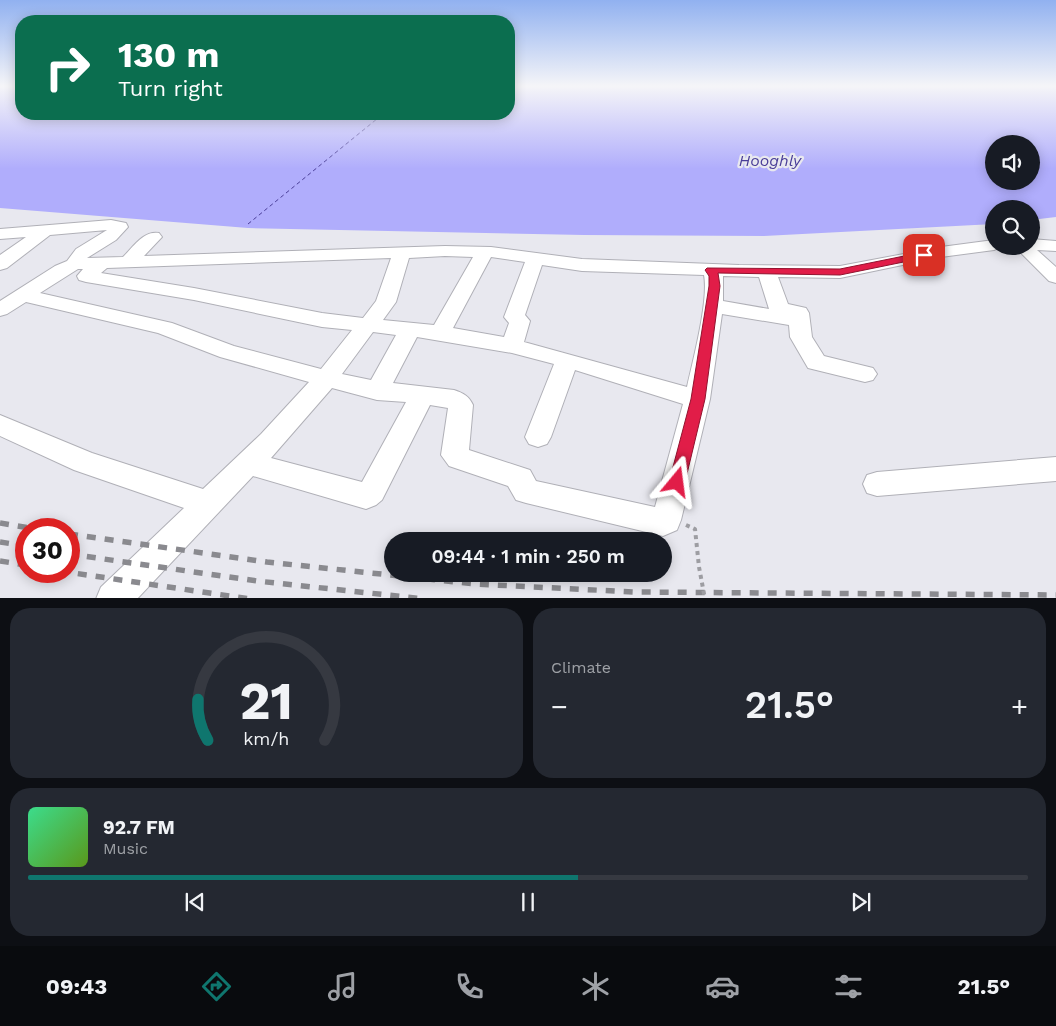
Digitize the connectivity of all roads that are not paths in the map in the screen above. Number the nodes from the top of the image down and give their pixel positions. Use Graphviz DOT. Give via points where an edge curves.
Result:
graph roads {
  1 [pos="45,231"];
  2 [pos="0,234"];
  3 [pos="153,238"];
  4 [pos="1040,245"];
  5 [pos="985,246"];
  6 [pos="1056,246"];
  7 [pos="401,252"];
  8 [pos="485,252"];
  9 [pos="1033,255"];
  10 [pos="535,259"];
  11 [pos="128,262"];
  12 [pos="102,263"];
  13 [pos="0,264"];
  14 [pos="75,264"];
  15 [pos="710,270"];
  16 [pos="767,271"];
  17 [pos="1056,276"];
  18 [pos="23,295"];
  19 [pos="713,306"];
  20 [pos="0,310"];
  21 [pos="799,320"];
  22 [pos="369,324"];
  23 [pos="410,330"];
  24 [pos="440,333"];
  25 [pos="512,346"];
  26 [pos="567,360"];
  27 [pos="866,374"];
  28 [pos="326,379"];
  29 [pos="377,391"];
  30 [pos="422,396"];
  31 [pos="698,399"];
  32 [pos="0,425"];
  33 [pos="538,437"];
  34 [pos="248,463"];
  35 [pos="1056,469"];
  36 [pos="877,484"];
  37 [pos="208,503"];
  38 [pos="113,598"];
  1 -- 2 [label="street"];
  1 -- 13 [label="street"];
  1 -- 14 [label="street" via="120,228 81,254"];
  3 -- 11 [label="street"];
  4 -- 6 [label="street"];
  5 -- 16 [label="street" via="840,272"];
  7 -- 8 [label="street"];
  7 -- 11 [label="street"];
  7 -- 22 [label="street" via="386,302"];
  8 -- 10 [label="street"];
  8 -- 24 [label="street"];
  9 -- 17 [label="street"];
  10 -- 15 [label="street" via="582,265"];
  10 -- 25 [label="street" via="514,317 520,321"];
  11 -- 12 [label="street"];
  12 -- 14 [label="street"];
  12 -- 22 [label="street" via="86,276 322,320"];
  14 -- 18 [label="street"];
  15 -- 16 [label="street"];
  15 -- 19 [label="street" via="715,286"];
  16 -- 21 [label="street" via="779,308 798,312"];
  18 -- 20 [label="street"];
  18 -- 28 [label="street" via="164,328 228,352"];
  19 -- 21 [label="street"];
  19 -- 31 [label="street"];
  21 -- 27 [label="street" via="802,337 816,362"];
  22 -- 23 [label="street"];
  22 -- 28 [label="street"];
  23 -- 24 [label="street"];
  23 -- 29 [label="street"];
  24 -- 25 [label="street"];
  25 -- 26 [label="street"];
  26 -- 31 [label="street"];
  26 -- 33 [label="street"];
  28 -- 29 [label="street"];
  28 -- 34 [label="street"];
  29 -- 30 [label="street"];
  30 -- 31 [label="street" via="454,399 461,405 455,451 459,458 520,478 526,490 657,522 666,520"];
  30 -- 34 [label="street" via="372,491 366,496"];
  32 -- 37 [label="street" via="84,462"];
  34 -- 37 [label="street"];
  35 -- 36 [label="street"];
  37 -- 38 [label="street"];
}
